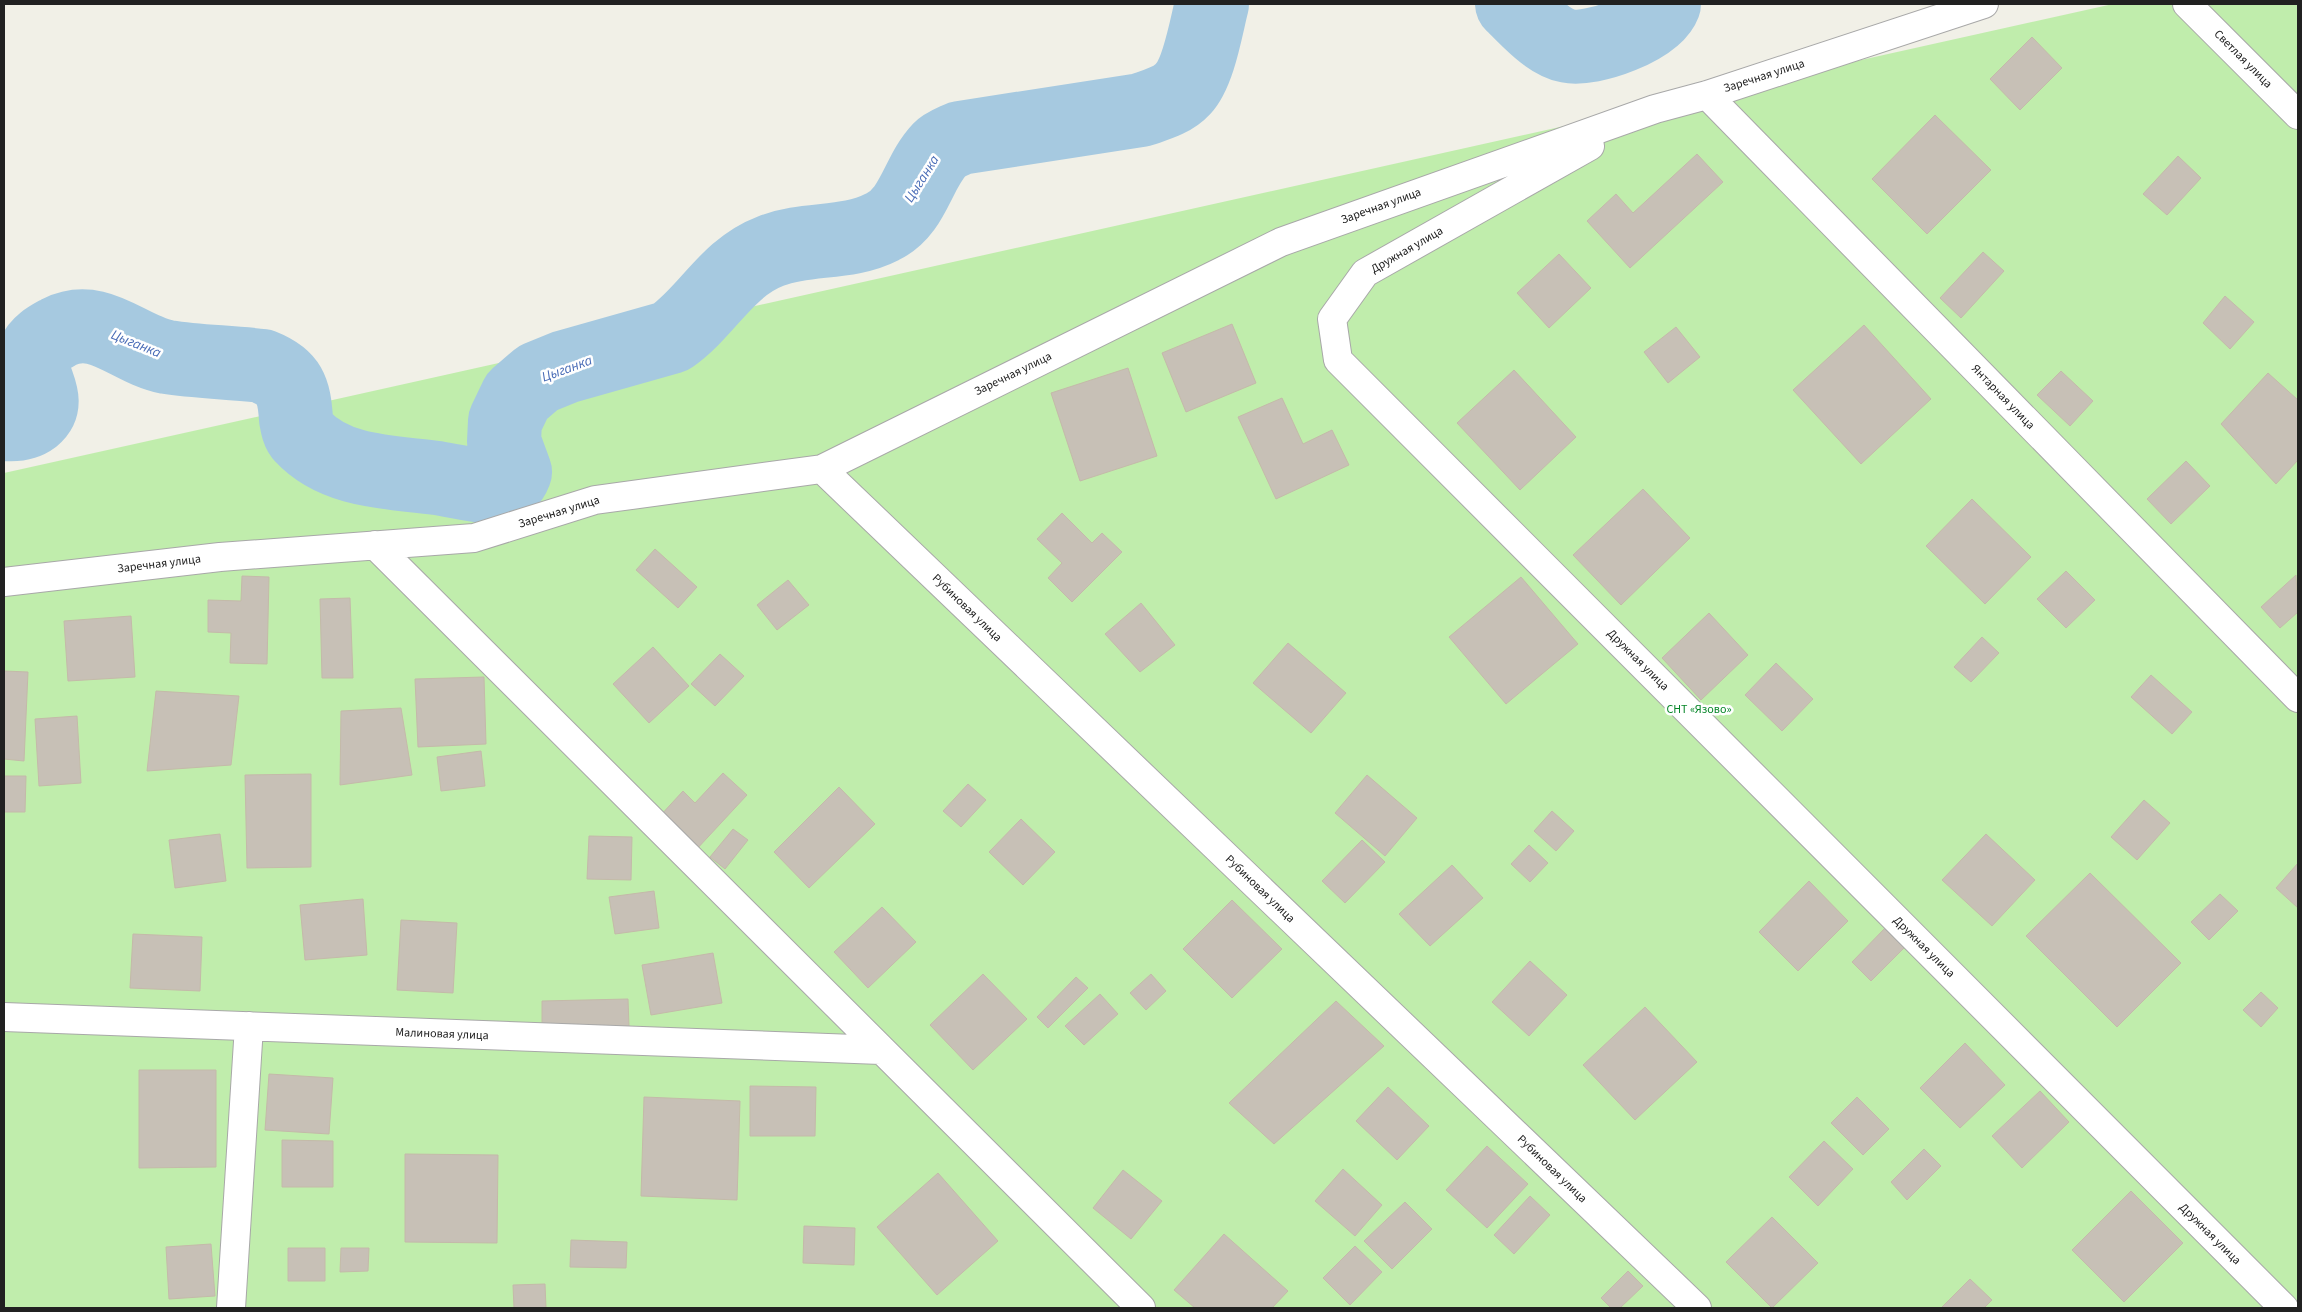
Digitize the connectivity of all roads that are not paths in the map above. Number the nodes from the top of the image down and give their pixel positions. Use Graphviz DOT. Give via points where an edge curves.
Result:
graph roads {
  1 [pos="1984,4"];
  2 [pos="2187,4"];
  3 [pos="1707,95"];
  4 [pos="1655,109"];
  5 [pos="2298,115"];
  6 [pos="822,469"];
  7 [pos="375,545"];
  8 [pos="4,582"];
  9 [pos="2298,698"];
  10 [pos="4,1017"];
  11 [pos="249,1026"];
  12 [pos="881,1050"];
  13 [pos="231,1308"];
  14 [pos="1141,1308"];
  15 [pos="1697,1308"];
  16 [pos="2284,1308"];
  1 -- 3 [label="street, Заречная улица"];
  2 -- 5 [label="street, Светлая улица"];
  3 -- 4 [label="street, Заречная улица"];
  3 -- 9 [label="street, Янтарная улица"];
  4 -- 6 [label="street, Заречная улица" via="1281,242"];
  4 -- 16 [label="street, Дружная улица" via="1365,273 1332,319 1338,360"];
  6 -- 7 [label="street, Заречная улица" via="596,500 474,538"];
  6 -- 15 [label="street, Рубиновая улица"];
  7 -- 8 [label="street, Заречная улица" via="220,557"];
  7 -- 12 [label="street"];
  10 -- 11 [label="street, Малиновая улица"];
  11 -- 12 [label="street, Малиновая улица"];
  11 -- 13 [label="street"];
  12 -- 14 [label="street"];
}
